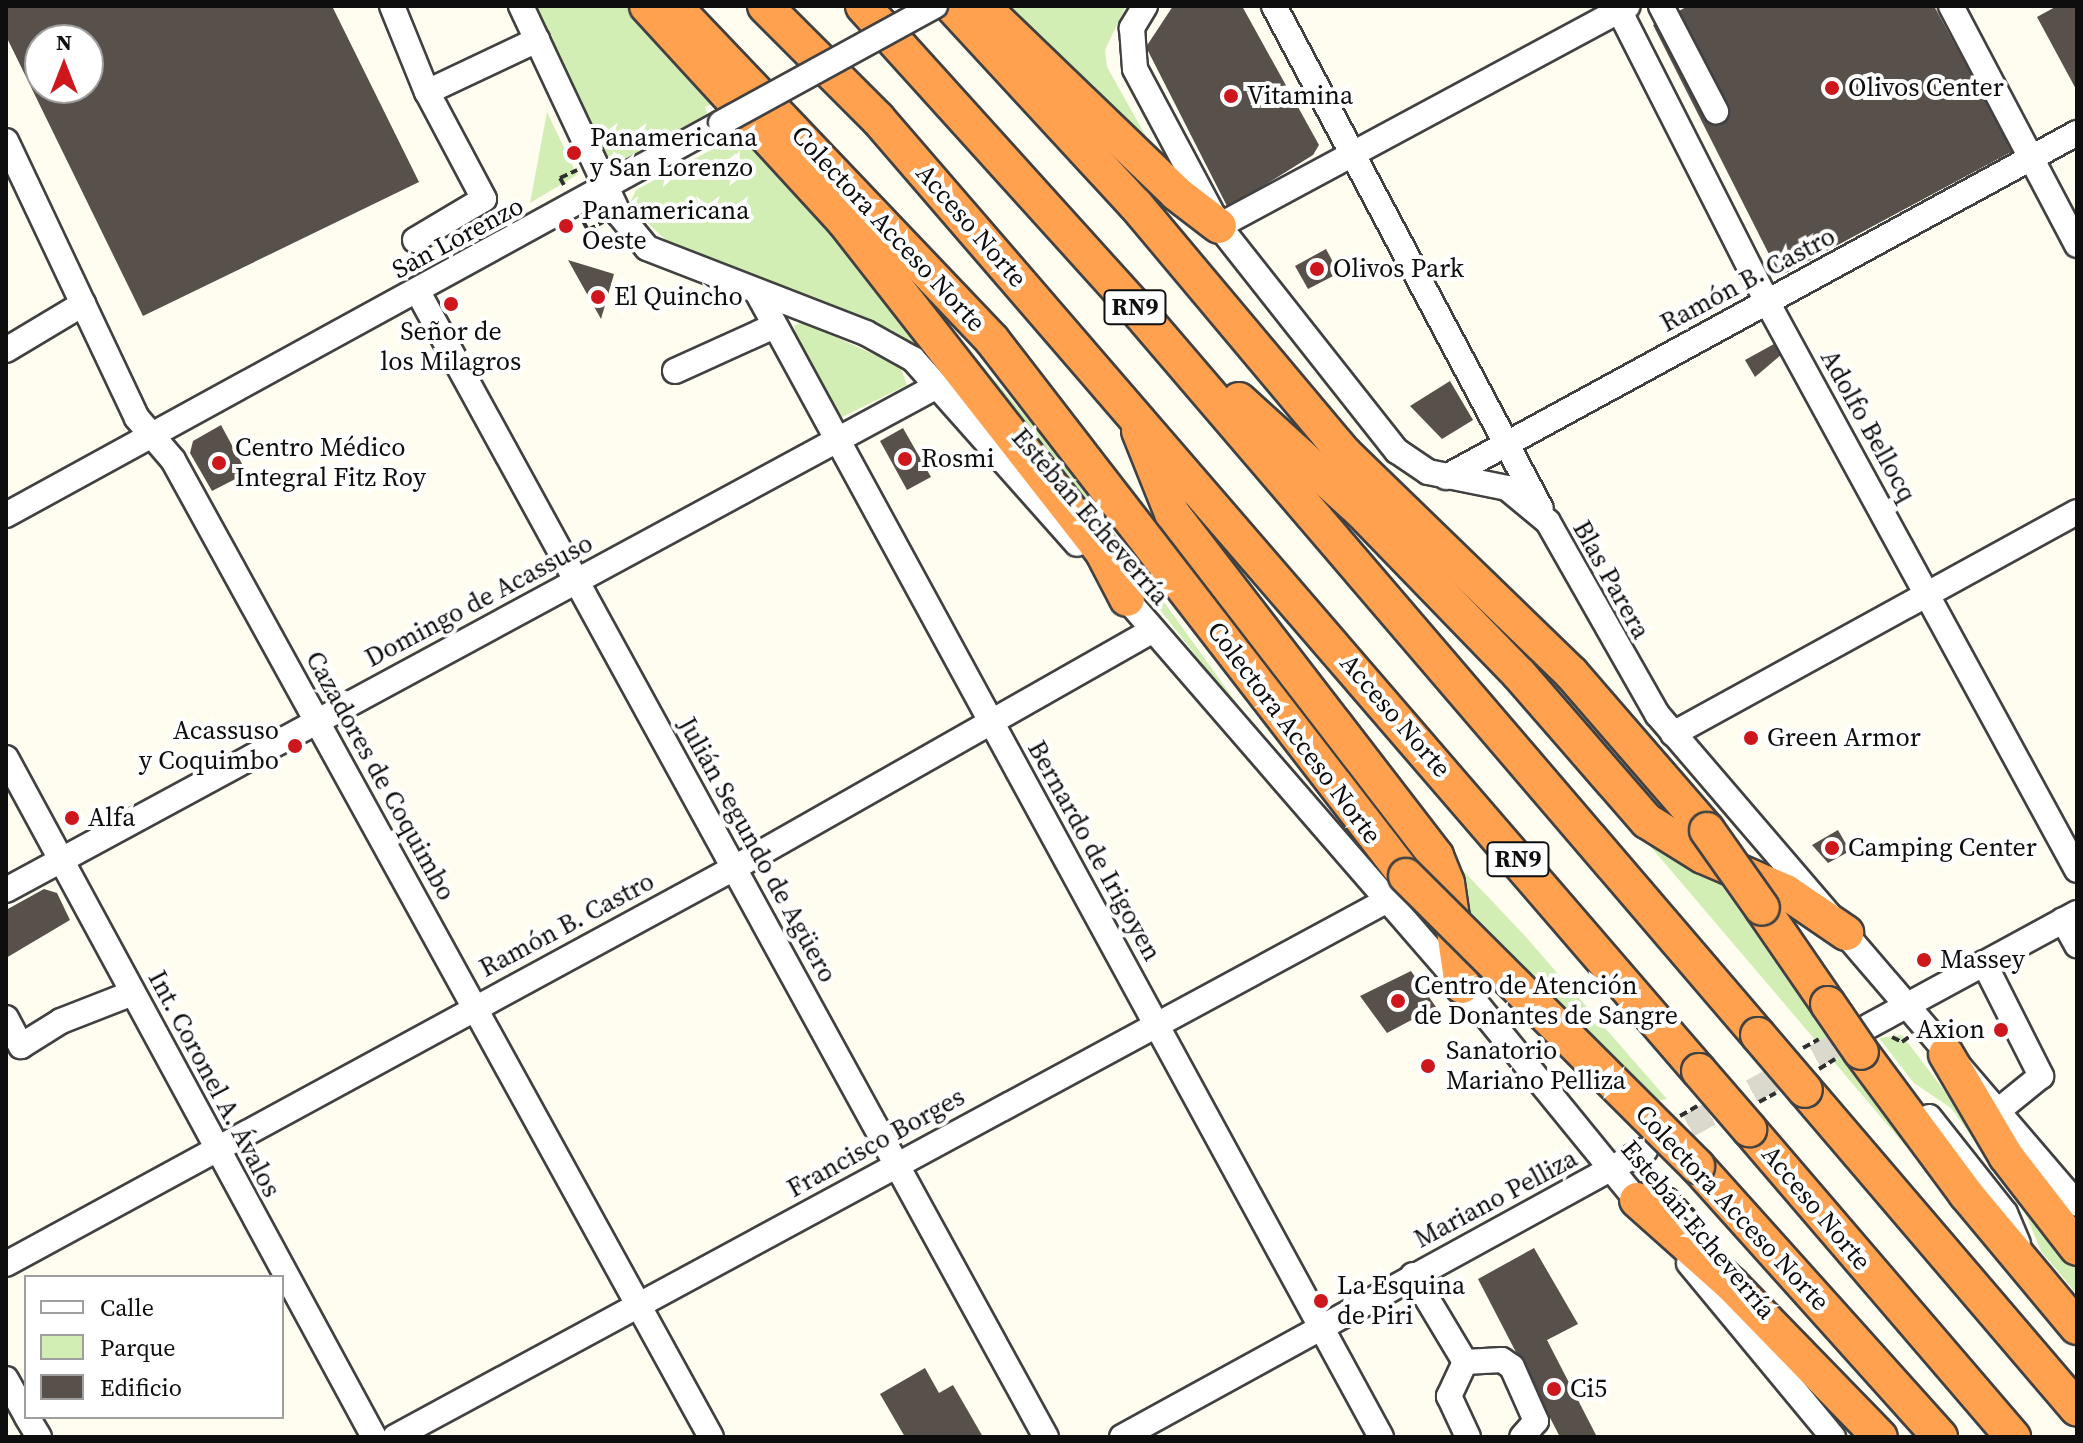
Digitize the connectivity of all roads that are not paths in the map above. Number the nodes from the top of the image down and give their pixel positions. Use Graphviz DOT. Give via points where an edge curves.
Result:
graph roads {
  1 [pos="392,6"];
  2 [pos="521,6"];
  3 [pos="647,6"];
  4 [pos="674,6"];
  5 [pos="765,6"];
  6 [pos="863,6"];
  7 [pos="935,6"];
  8 [pos="952,6"];
  9 [pos="982,6"];
  10 [pos="1145,6"];
  11 [pos="1274,6"];
  12 [pos="1661,6"];
  13 [pos="1951,6"];
  14 [pos="1621,7"];
  15 [pos="537,40"];
  16 [pos="427,92"];
  17 [pos="1716,111"];
  18 [pos="2077,133"];
  19 [pos="1355,152"];
  20 [pos="9,157"];
  21 [pos="2033,158"];
  22 [pos="608,189"];
  23 [pos="1219,226"];
  24 [pos="415,240"];
  25 [pos="2077,245"];
  26 [pos="418,292"];
  27 [pos="757,292"];
  28 [pos="1766,300"];
  29 [pos="83,304"];
  30 [pos="1133,305"];
  31 [pos="774,326"];
  32 [pos="6,350"];
  33 [pos="675,371"];
  34 [pos="937,386"];
  35 [pos="1128,405"];
  36 [pos="156,436"];
  37 [pos="835,439"];
  38 [pos="1509,442"];
  39 [pos="1446,477"];
  40 [pos="2077,512"];
  41 [pos="6,515"];
  42 [pos="1548,522"];
  43 [pos="577,580"];
  44 [pos="1930,594"];
  45 [pos="1127,599"];
  46 [pos="1152,631"];
  47 [pos="318,719"];
  48 [pos="992,725"];
  49 [pos="1673,734"];
  50 [pos="6,758"];
  51 [pos="61,860"];
  52 [pos="736,867"];
  53 [pos="2077,870"];
  54 [pos="1396,888"];
  55 [pos="6,890"];
  56 [pos="2070,917"];
  57 [pos="1846,933"];
  58 [pos="2077,945"];
  59 [pos="1984,963"];
  60 [pos="1462,986"];
  61 [pos="133,993"];
  62 [pos="1908,1005"];
  63 [pos="474,1006"];
  64 [pos="6,1018"];
  65 [pos="1156,1022"];
  66 [pos="1867,1049"];
  67 [pos="1946,1054"];
  68 [pos="1999,1110"];
  69 [pos="217,1150"];
  70 [pos="1645,1150"];
  71 [pos="896,1165"];
  72 [pos="1611,1168"];
  73 [pos="1637,1200"];
  74 [pos="2077,1204"];
  75 [pos="2077,1248"];
  76 [pos="6,1264"];
  77 [pos="1413,1275"];
  78 [pos="640,1305"];
  79 [pos="1323,1324"];
  80 [pos="2077,1327"];
  81 [pos="1465,1362"];
  82 [pos="6,1379"];
  83 [pos="2077,1409"];
  84 [pos="24,1411"];
  85 [pos="29,1419"];
  86 [pos="39,1437"];
  87 [pos="374,1437"];
  88 [pos="395,1437"];
  89 [pos="711,1437"];
  90 [pos="1046,1437"];
  91 [pos="1122,1437"];
  92 [pos="1381,1437"];
  93 [pos="1468,1437"];
  94 [pos="1522,1437"];
  95 [pos="1833,1437"];
  96 [pos="1880,1437"];
  97 [pos="1940,1437"];
  98 [pos="2013,1437"];
  1 -- 16 [label="street"];
  2 -- 15 [label="street, Esteban Echeverría"];
  3 -- 45 [label="highway" via="844,221 1102,551"];
  4 -- 54 [label="highway, Colectora Acceso Norte" via="992,340"];
  5 -- 35 [label="highway, Acceso Norte / RN9" via="878,119"];
  6 -- 30 [label="highway, RN9"];
  7 -- 22 [label="street, San Lorenzo, bridge"];
  8 -- 66 [label="highway, bridge" via="1135,204 1345,454 1571,673 1707,830 1828,1004"];
  9 -- 23 [label="highway" via="1176,193"];
  10 -- 23 [label="street, Blas Parera" via="1132,28 1135,69"];
  11 -- 19 [label="street"];
  12 -- 17 [label="street"];
  13 -- 21 [label="street"];
  14 -- 19 [label="street"];
  14 -- 28 [label="street, Adolfo Bellocq"];
  15 -- 16 [label="street"];
  15 -- 22 [label="street, Esteban Echeverría"];
  16 -- 24 [label="street" via="484,199"];
  18 -- 21 [label="street, Ramón B. Castro"];
  19 -- 23 [label="street"];
  19 -- 38 [label="street"];
  20 -- 29 [label="street, Cazadores de Coquimbo"];
  21 -- 25 [label="street"];
  21 -- 28 [label="street, Ramón B. Castro"];
  22 -- 26 [label="street, San Lorenzo"];
  22 -- 27 [label="street, Esteban Echeverría" via="619,214 647,248"];
  23 -- 39 [label="street, Blas Parera" via="1383,435 1413,464"];
  26 -- 36 [label="street, San Lorenzo"];
  26 -- 43 [label="street, Julián Segundo de Agüero"];
  27 -- 31 [label="street, Bernardo de Irigoyen"];
  27 -- 34 [label="street, Esteban Echeverría" via="894,347"];
  28 -- 38 [label="street, Ramón B. Castro"];
  28 -- 44 [label="street, Adolfo Bellocq"];
  29 -- 32 [label="street"];
  29 -- 36 [label="street, Cazadores de Coquimbo" via="137,418"];
  30 -- 57 [label="highway" via="1360,510 1519,674 1647,821 1703,856 1786,892"];
  30 -- 83 [label="highway, RN9, bridge"];
  31 -- 33 [label="street"];
  31 -- 37 [label="street, Bernardo de Irigoyen"];
  34 -- 37 [label="street, Domingo de Acassuso"];
  34 -- 45 [label="street, Esteban Echeverría"];
  35 -- 60 [label="highway" via="1172,513 1436,856 1447,883"];
  35 -- 98 [label="highway, Acceso Norte / RN9, bridge"];
  36 -- 41 [label="street, San Lorenzo"];
  36 -- 47 [label="street, Cazadores de Coquimbo"];
  37 -- 43 [label="street, Domingo de Acassuso"];
  37 -- 48 [label="street, Bernardo de Irigoyen"];
  38 -- 39 [label="street, Ramón B. Castro"];
  38 -- 42 [label="street"];
  39 -- 42 [label="street, Blas Parera" via="1507,488"];
  40 -- 44 [label="street"];
  42 -- 49 [label="street, Blas Parera" via="1642,693"];
  43 -- 47 [label="street, Domingo de Acassuso"];
  43 -- 52 [label="street, Julián Segundo de Agüero"];
  44 -- 49 [label="street"];
  44 -- 53 [label="street, Adolfo Bellocq"];
  45 -- 46 [label="street, Esteban Echeverría"];
  46 -- 48 [label="street, Ramón B. Castro"];
  46 -- 54 [label="street, Esteban Echeverría"];
  47 -- 51 [label="street, Domingo de Acassuso"];
  47 -- 63 [label="street, Cazadores de Coquimbo"];
  48 -- 52 [label="street, Ramón B. Castro"];
  48 -- 65 [label="street, Bernardo de Irigoyen"];
  49 -- 57 [label="street, Blas Parera"];
  50 -- 51 [label="street, Int. Coronel A. Ávalos"];
  51 -- 55 [label="street, Domingo de Acassuso"];
  51 -- 61 [label="street, Int. Coronel A. Ávalos"];
  52 -- 63 [label="street, Ramón B. Castro"];
  52 -- 71 [label="street, Julián Segundo de Agüero"];
  54 -- 60 [label="street, Esteban Echeverría"];
  54 -- 65 [label="street, Francisco Borges"];
  54 -- 97 [label="highway, Colectora Acceso Norte, bridge" via="1699,1168"];
  56 -- 58 [label="street"];
  56 -- 59 [label="street"];
  57 -- 62 [label="street, Blas Parera"];
  59 -- 62 [label="street"];
  59 -- 68 [label="street" via="2041,1076"];
  60 -- 72 [label="street, Esteban Echeverría"];
  61 -- 64 [label="street" via="61,1021 21,1046"];
  61 -- 69 [label="street, Int. Coronel A. Ávalos"];
  62 -- 66 [label="street"];
  62 -- 67 [label="street, Blas Parera"];
  63 -- 69 [label="street, Ramón B. Castro"];
  63 -- 78 [label="street, Cazadores de Coquimbo"];
  65 -- 71 [label="street, Francisco Borges"];
  65 -- 79 [label="street, Bernardo de Irigoyen"];
  66 -- 80 [label="highway"];
  67 -- 68 [label="street, Blas Parera"];
  67 -- 75 [label="highway" via="2006,1156"];
  68 -- 74 [label="street, Blas Parera"];
  69 -- 76 [label="street, Ramón B. Castro"];
  69 -- 87 [label="street, Int. Coronel A. Ávalos"];
  70 -- 72 [label="street, Mariano Pelliza"];
  71 -- 78 [label="street, Francisco Borges"];
  71 -- 90 [label="street, Julián Segundo de Agüero"];
  72 -- 73 [label="street, Esteban Echeverría"];
  72 -- 77 [label="street, Mariano Pelliza"];
  73 -- 95 [label="street, Esteban Echeverría"];
  73 -- 96 [label="highway" via="1732,1285"];
  77 -- 79 [label="street, Mariano Pelliza"];
  77 -- 81 [label="street"];
  78 -- 88 [label="street, Francisco Borges"];
  78 -- 89 [label="street, Cazadores de Coquimbo"];
  79 -- 91 [label="street, Mariano Pelliza"];
  79 -- 92 [label="street, Bernardo de Irigoyen"];
  81 -- 93 [label="street" via="1449,1396"];
  81 -- 94 [label="street" via="1502,1360 1512,1367 1536,1421"];
  82 -- 84 [label="street"];
  85 -- 86 [label="street"];
}
